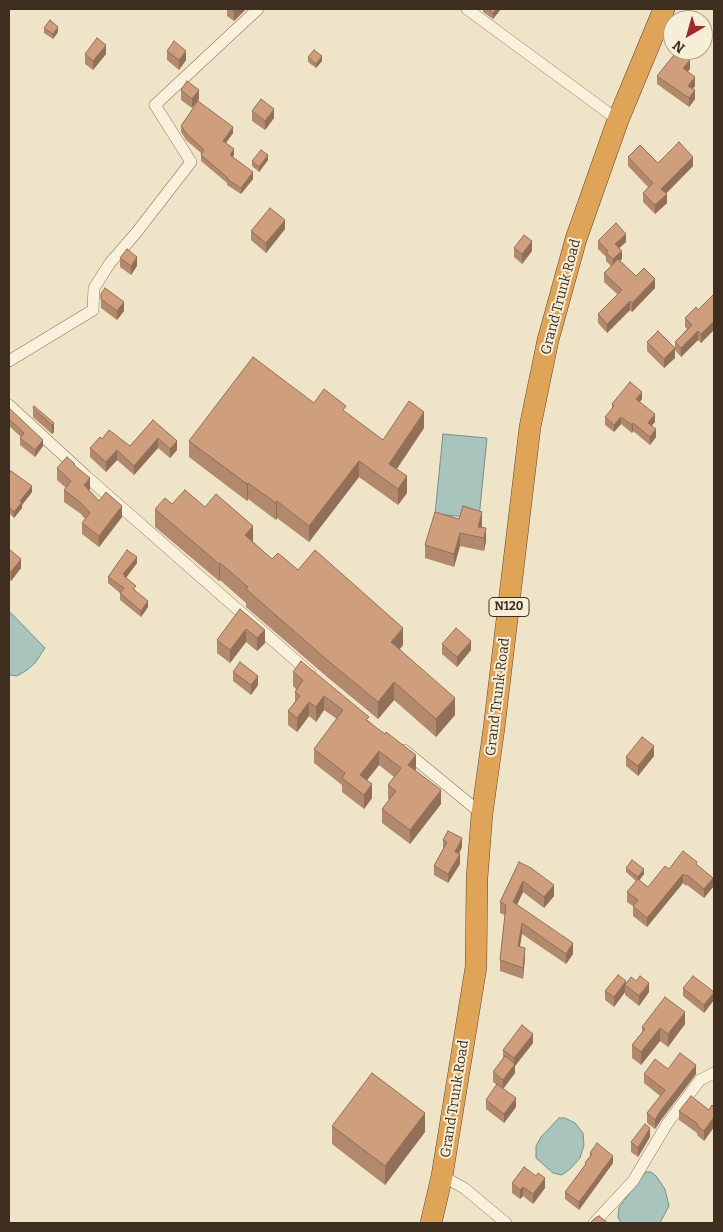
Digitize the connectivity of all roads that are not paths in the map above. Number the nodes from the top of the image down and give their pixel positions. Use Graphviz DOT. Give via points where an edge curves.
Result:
graph roads {
  1 [pos="258,9"];
  2 [pos="467,9"];
  3 [pos="664,9"];
  4 [pos="618,120"];
  5 [pos="9,361"];
  6 [pos="9,405"];
  7 [pos="321,682"];
  8 [pos="392,741"];
  9 [pos="482,814"];
  10 [pos="714,1073"];
  11 [pos="442,1176"];
  12 [pos="431,1223"];
  13 [pos="506,1223"];
  14 [pos="594,1223"];
  1 -- 5 [label="street" via="155,105 192,162 110,263 94,288 93,310"];
  2 -- 4 [label="street"];
  3 -- 4 [label="highway, Grand Trunk Road / N120"];
  4 -- 9 [label="highway, Grand Trunk Road / N120" via="573,248 548,340 530,427"];
  6 -- 7 [label="street"];
  8 -- 9 [label="street"];
  9 -- 11 [label="highway, Grand Trunk Road / N120" via="476,967"];
  10 -- 14 [label="street" via="700,1080 667,1124 633,1181"];
  11 -- 12 [label="highway, Grand Trunk Road / N120"];
  11 -- 13 [label="street" via="464,1188"];
}
